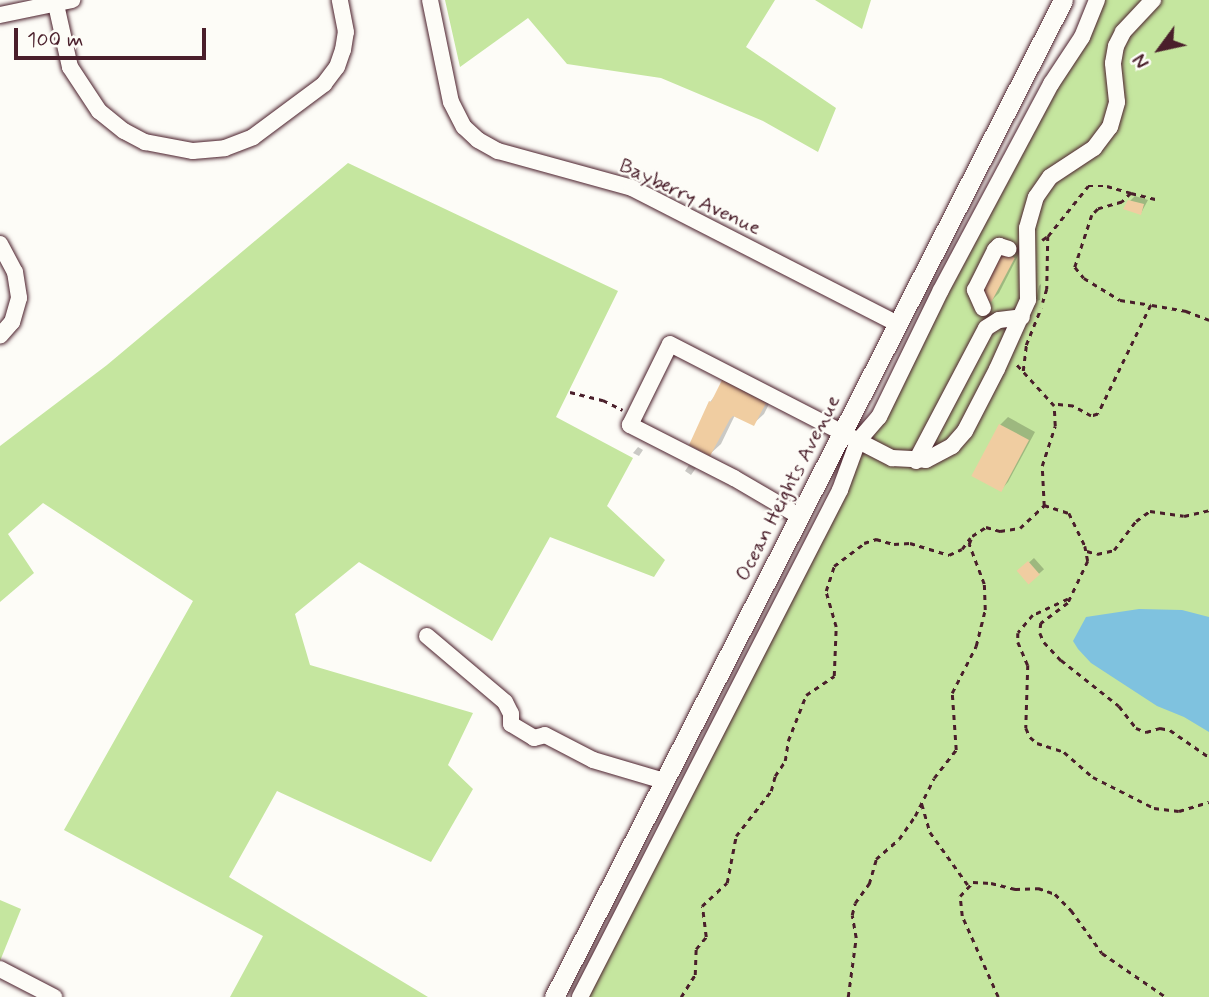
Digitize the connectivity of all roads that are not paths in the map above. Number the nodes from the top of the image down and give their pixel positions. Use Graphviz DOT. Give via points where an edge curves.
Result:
graph roads {
  1 [pos="72,0"];
  2 [pos="340,0"];
  3 [pos="430,0"];
  4 [pos="1063,0"];
  5 [pos="1097,0"];
  6 [pos="1153,0"];
  7 [pos="56,1"];
  8 [pos="0,15"];
  9 [pos="0,244"];
  10 [pos="1027,246"];
  11 [pos="986,309"];
  12 [pos="1022,317"];
  13 [pos="898,324"];
  14 [pos="0,336"];
  15 [pos="850,437"];
  16 [pos="916,461"];
  17 [pos="799,516"];
  18 [pos="427,636"];
  19 [pos="664,781"];
  20 [pos="0,969"];
  21 [pos="54,997"];
  22 [pos="554,997"];
  23 [pos="580,997"];
  1 -- 7 [label="street"];
  2 -- 7 [label="street" via="345,41 337,67 324,84 253,137 225,148 193,151 145,142 99,111 70,67"];
  3 -- 13 [label="street, Bayberry Avenue" via="451,102 464,127 478,140 498,150 632,188"];
  4 -- 13 [label="main road, Ocean Heights Avenue"];
  5 -- 15 [label="street" via="1082,37 1051,84 878,417"];
  6 -- 10 [label="street" via="1116,46 1117,102 1110,127 1094,148 1059,169 1040,190 1028,221"];
  7 -- 8 [label="street"];
  9 -- 14 [label="street" via="15,272 19,298 12,322"];
  10 -- 11 [label="street" via="995,250 975,290"];
  10 -- 12 [label="street" via="1029,288"];
  11 -- 12 [label="street"];
  11 -- 16 [label="street" via="980,337"];
  12 -- 16 [label="street" via="958,440 944,452"];
  13 -- 15 [label="main road, Ocean Heights Avenue"];
  15 -- 16 [label="street" via="892,458"];
  15 -- 17 [label="main road, Ocean Heights Avenue"];
  15 -- 17 [label="street" via="670,344 630,425"];
  15 -- 23 [label="street" via="840,490"];
  17 -- 19 [label="main road, Ocean Heights Avenue"];
  18 -- 19 [label="street" via="505,702 511,724 522,731 534,738 545,735 593,760"];
  19 -- 22 [label="main road, Ocean Heights Avenue"];
  20 -- 21 [label="street"];
}
